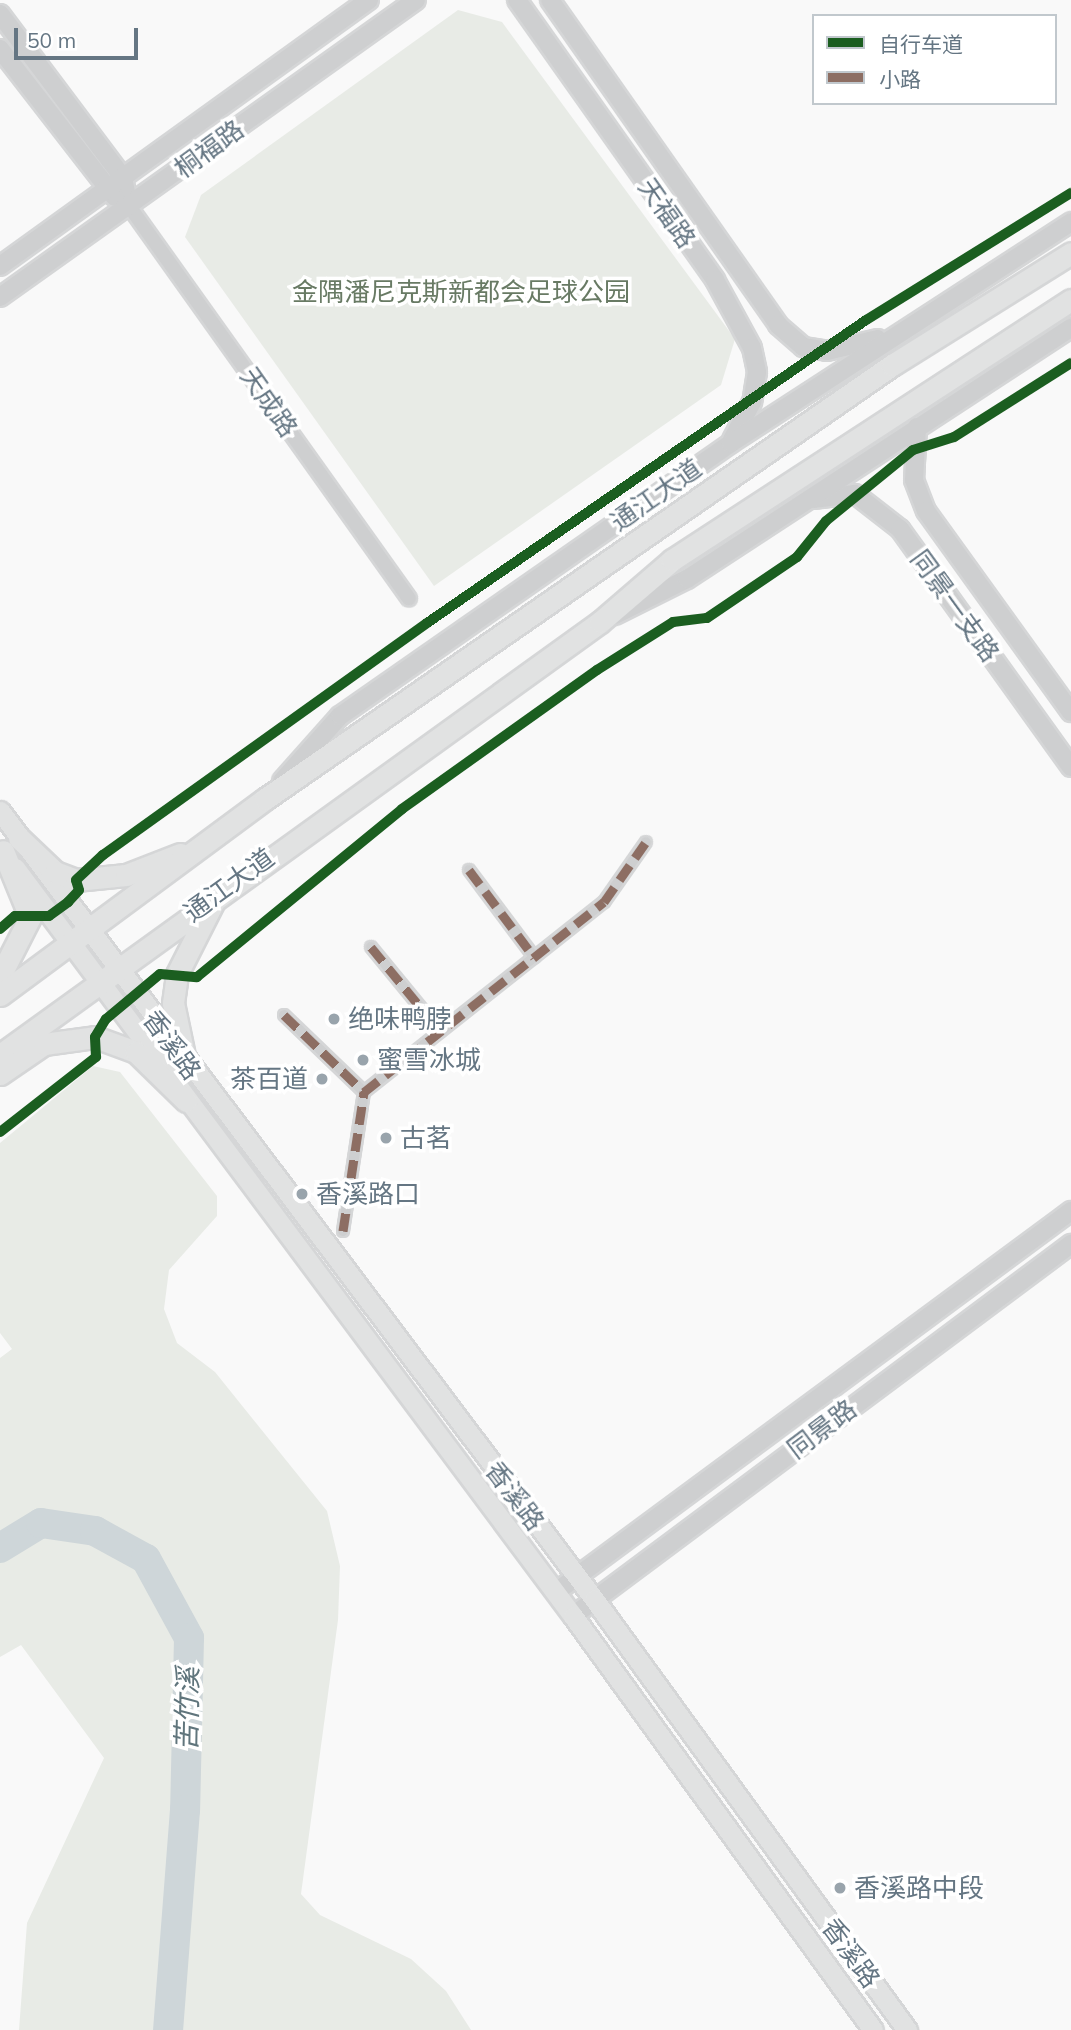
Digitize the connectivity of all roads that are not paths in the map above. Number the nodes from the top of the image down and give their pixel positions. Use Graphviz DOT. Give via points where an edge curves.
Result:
graph roads {
  1 [pos="369,0"];
  2 [pos="416,0"];
  3 [pos="517,0"];
  4 [pos="550,0"];
  5 [pos="0,14"];
  6 [pos="0,49"];
  7 [pos="123,178"];
  8 [pos="105,191"];
  9 [pos="129,206"];
  10 [pos="1071,222"];
  11 [pos="1071,253"];
  12 [pos="0,266"];
  13 [pos="0,297"];
  14 [pos="1071,300"];
  15 [pos="1071,328"];
  16 [pos="888,337"];
  17 [pos="917,427"];
  18 [pos="731,443"];
  19 [pos="809,499"];
  20 [pos="408,598"];
  21 [pos="600,622"];
  22 [pos="1071,712"];
  23 [pos="1071,767"];
  24 [pos="265,799"];
  25 [pos="0,811"];
  26 [pos="216,836"];
  27 [pos="646,842"];
  28 [pos="7,845"];
  29 [pos="469,870"];
  30 [pos="220,890"];
  31 [pos="90,932"];
  32 [pos="71,946"];
  33 [pos="371,947"];
  34 [pos="534,957"];
  35 [pos="116,967"];
  36 [pos="0,976"];
  37 [pos="97,982"];
  38 [pos="0,995"];
  39 [pos="284,1015"];
  40 [pos="440,1031"];
  41 [pos="0,1055"];
  42 [pos="186,1065"];
  43 [pos="0,1074"];
  44 [pos="363,1092"];
  45 [pos="187,1101"];
  46 [pos="1071,1211"];
  47 [pos="343,1231"];
  48 [pos="1071,1244"];
  49 [pos="577,1577"];
  50 [pos="556,1592"];
  51 [pos="594,1599"];
  52 [pos="573,1616"];
  53 [pos="869,2026"];
  54 [pos="907,2030"];
  1 -- 7 [label="street, 桐福路"];
  2 -- 9 [label="street, 桐福路"];
  3 -- 18 [label="street, 天福路" via="715,280 752,348 757,372 752,401"];
  4 -- 16 [label="street, 天福路" via="778,325 803,347 827,351"];
  5 -- 7 [label="street, 天成路"];
  6 -- 8 [label="street, 天成路"];
  7 -- 8 [label="street, 桐福路"];
  7 -- 9 [label="street, 天成路"];
  8 -- 9 [label="street, 天成路"];
  8 -- 12 [label="street, 桐福路"];
  9 -- 13 [label="street, 桐福路"];
  9 -- 20 [label="street, 天成路"];
  10 -- 16 [label="street, 通江大道"];
  11 -- 24 [label="main road, 通江大道" via="892,365"];
  14 -- 21 [label="main road, 通江大道" via="672,560"];
  15 -- 17 [label="street, 通江大道"];
  16 -- 18 [label="street, 通江大道"];
  17 -- 19 [label="street, 通江大道"];
  17 -- 22 [label="street, 同景一支路" via="914,480 926,510"];
  18 -- 24 [label="street, 通江大道" via="340,716"];
  19 -- 21 [label="street, 通江大道" via="687,579"];
  19 -- 23 [label="street, 同景一支路" via="855,494 900,529"];
  21 -- 30 [label="main road, 通江大道"];
  24 -- 26 [label="main road, 通江大道"];
  25 -- 28 [label="main road"];
  26 -- 28 [label="main road" via="126,875 76,880"];
  26 -- 31 [label="main road, 通江大道"];
  27 -- 34 [label="street" via="604,902"];
  28 -- 31 [label="main road, 香溪路"];
  28 -- 32 [label="main road, 香溪路"];
  28 -- 36 [label="main road" via="30,916"];
  29 -- 34 [label="street"];
  30 -- 35 [label="main road, 通江大道"];
  30 -- 42 [label="main road" via="177,974 173,1003"];
  31 -- 32 [label="main road, 通江大道"];
  31 -- 35 [label="main road, 香溪路"];
  32 -- 37 [label="main road, 香溪路"];
  32 -- 38 [label="main road, 通江大道"];
  33 -- 40 [label="street"];
  34 -- 40 [label="street"];
  35 -- 37 [label="main road, 通江大道"];
  35 -- 42 [label="main road, 香溪路"];
  37 -- 41 [label="main road, 通江大道"];
  37 -- 45 [label="main road, 香溪路"];
  39 -- 44 [label="street"];
  40 -- 44 [label="street"];
  42 -- 49 [label="main road, 香溪路"];
  43 -- 45 [label="main road" via="44,1044 95,1037 136,1052"];
  44 -- 47 [label="street"];
  45 -- 50 [label="main road, 香溪路"];
  46 -- 49 [label="street"];
  48 -- 51 [label="street, 同景路"];
  49 -- 50 [label="street"];
  49 -- 51 [label="main road, 香溪路"];
  50 -- 52 [label="main road, 香溪路"];
  51 -- 52 [label="street, 同景路"];
  51 -- 54 [label="main road, 香溪路"];
  52 -- 53 [label="main road, 香溪路"];
}
